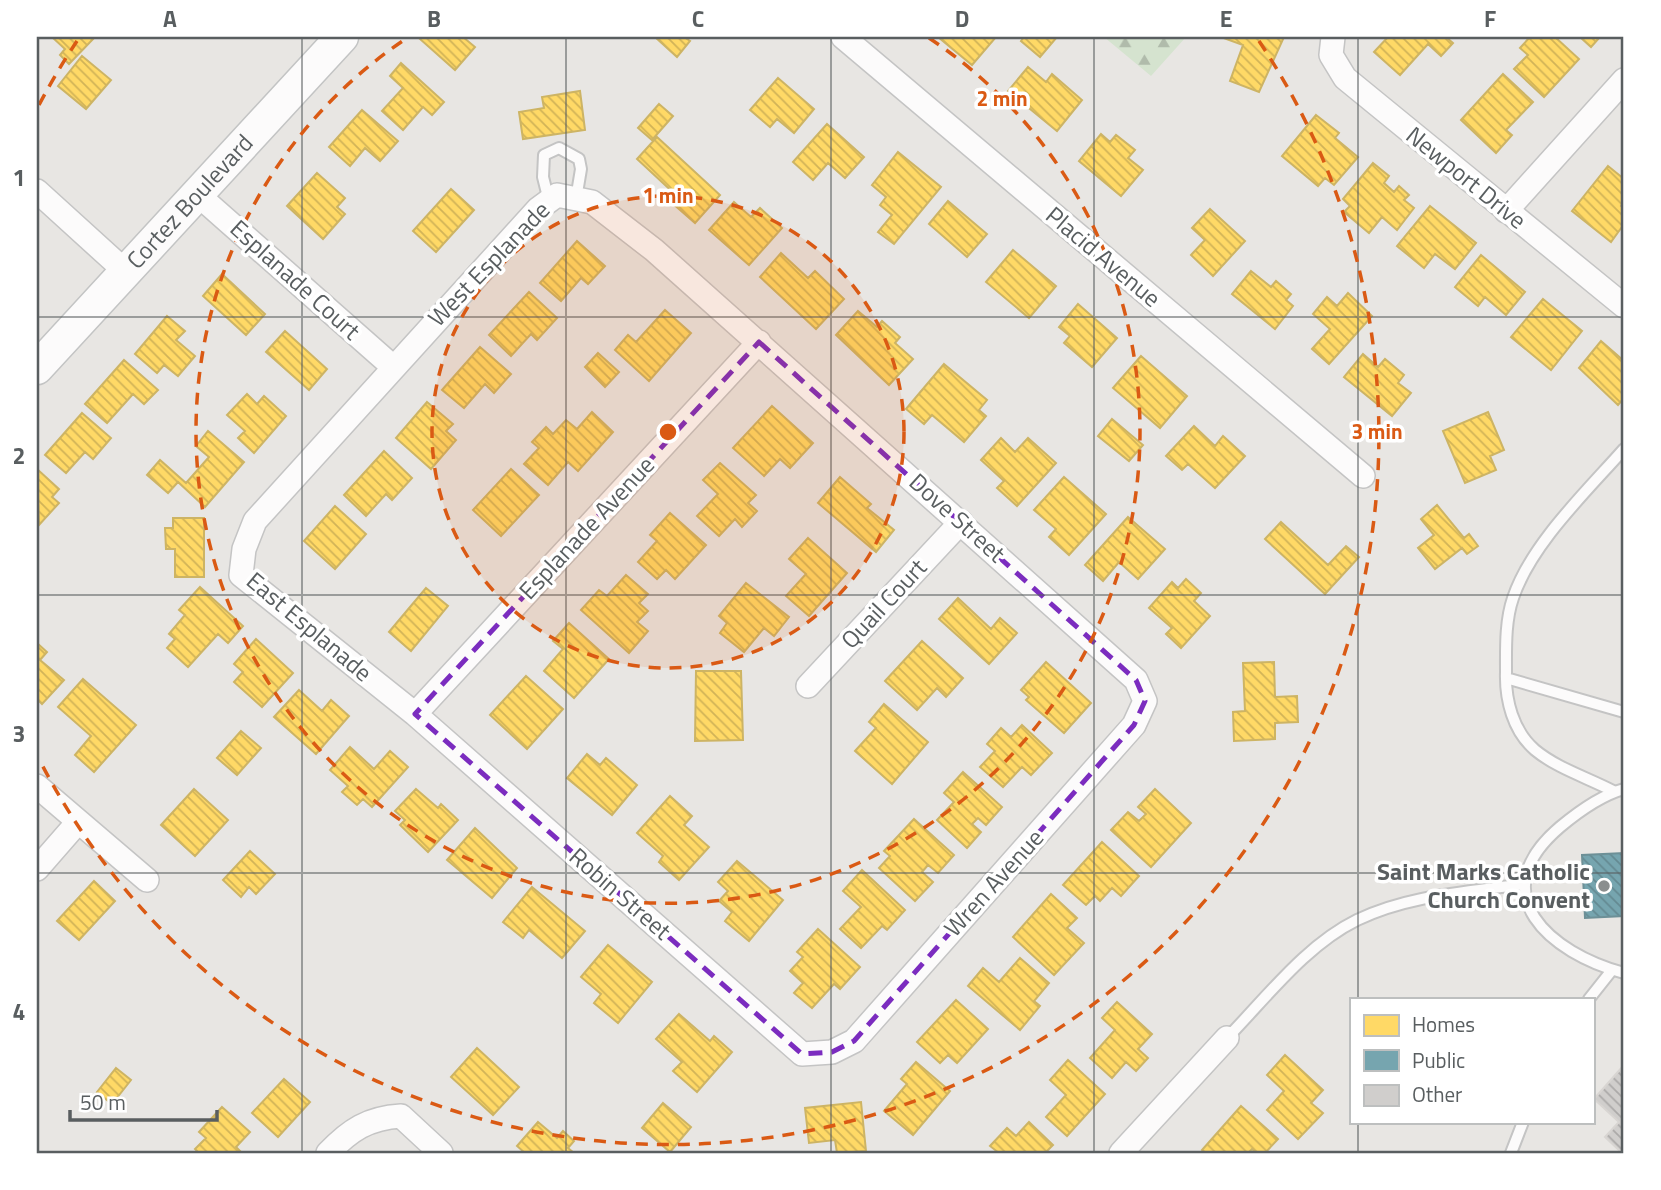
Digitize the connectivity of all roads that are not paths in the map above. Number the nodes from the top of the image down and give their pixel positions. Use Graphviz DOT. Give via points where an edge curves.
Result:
graph roads {
  1 [pos="342,37"];
  2 [pos="843,37"];
  3 [pos="1333,37"];
  4 [pos="1624,80"];
  5 [pos="37,191"];
  6 [pos="197,194"];
  7 [pos="576,199"];
  8 [pos="549,201"];
  9 [pos="1506,211"];
  10 [pos="125,271"];
  11 [pos="1624,306"];
  12 [pos="759,342"];
  13 [pos="392,366"];
  14 [pos="37,368"];
  15 [pos="1624,449"];
  16 [pos="1363,476"];
  17 [pos="961,522"];
  18 [pos="1506,678"];
  19 [pos="808,686"];
  20 [pos="1145,701"];
  21 [pos="1624,712"];
  22 [pos="415,714"];
  23 [pos="37,786"];
  24 [pos="1620,790"];
  25 [pos="78,822"];
  26 [pos="37,869"];
  27 [pos="147,880"];
  28 [pos="1524,884"];
  29 [pos="1612,970"];
  30 [pos="1624,973"];
  31 [pos="1590,998"];
  32 [pos="1227,1038"];
  33 [pos="832,1052"];
  34 [pos="1522,1124"];
  35 [pos="328,1153"];
  36 [pos="441,1153"];
  37 [pos="1121,1153"];
  38 [pos="1511,1153"];
  1 -- 6 [label="street, Cortez Boulevard"];
  2 -- 16 [label="street, Placid Avenue"];
  3 -- 9 [label="street, Newport Drive" via="1331,55 1345,78"];
  4 -- 9 [label="street"];
  5 -- 10 [label="street"];
  6 -- 10 [label="street, Cortez Boulevard"];
  6 -- 13 [label="street, Esplanade Court"];
  7 -- 8 [label="street, West Esplanade" via="557,195"];
  7 -- 8 [label="lane" via="579,159 559,148 544,155"];
  7 -- 12 [label="street, West Esplanade" via="592,202 654,250"];
  8 -- 13 [label="street, West Esplanade"];
  9 -- 11 [label="street, Newport Drive"];
  10 -- 14 [label="street, Cortez Boulevard"];
  12 -- 17 [label="street, Dove Street"];
  12 -- 22 [label="street, Esplanade Avenue"];
  13 -- 22 [label="street, East Esplanade" via="255,521 244,549 241,575"];
  15 -- 18 [label="lane" via="1531,560 1513,599"];
  17 -- 19 [label="street, Quail Court"];
  17 -- 20 [label="street, Dove Street" via="1136,680"];
  18 -- 21 [label="lane"];
  18 -- 24 [label="lane" via="1517,731 1535,750"];
  20 -- 33 [label="street, Wren Avenue" via="1134,725 872,1021 854,1041"];
  22 -- 33 [label="street, Robin Street" via="802,1054"];
  23 -- 25 [label="street"];
  24 -- 28 [label="lane" via="1570,818 1543,841 1526,868"];
  25 -- 26 [label="street"];
  25 -- 27 [label="street"];
  28 -- 29 [label="lane" via="1535,919 1562,945"];
  28 -- 32 [label="lane" via="1428,897 1357,920 1314,948"];
  29 -- 30 [label="lane"];
  29 -- 31 [label="lane"];
  32 -- 37 [label="street"];
  34 -- 38 [label="lane"];
  35 -- 36 [label="street" via="349,1130 380,1117 401,1116"];
}
